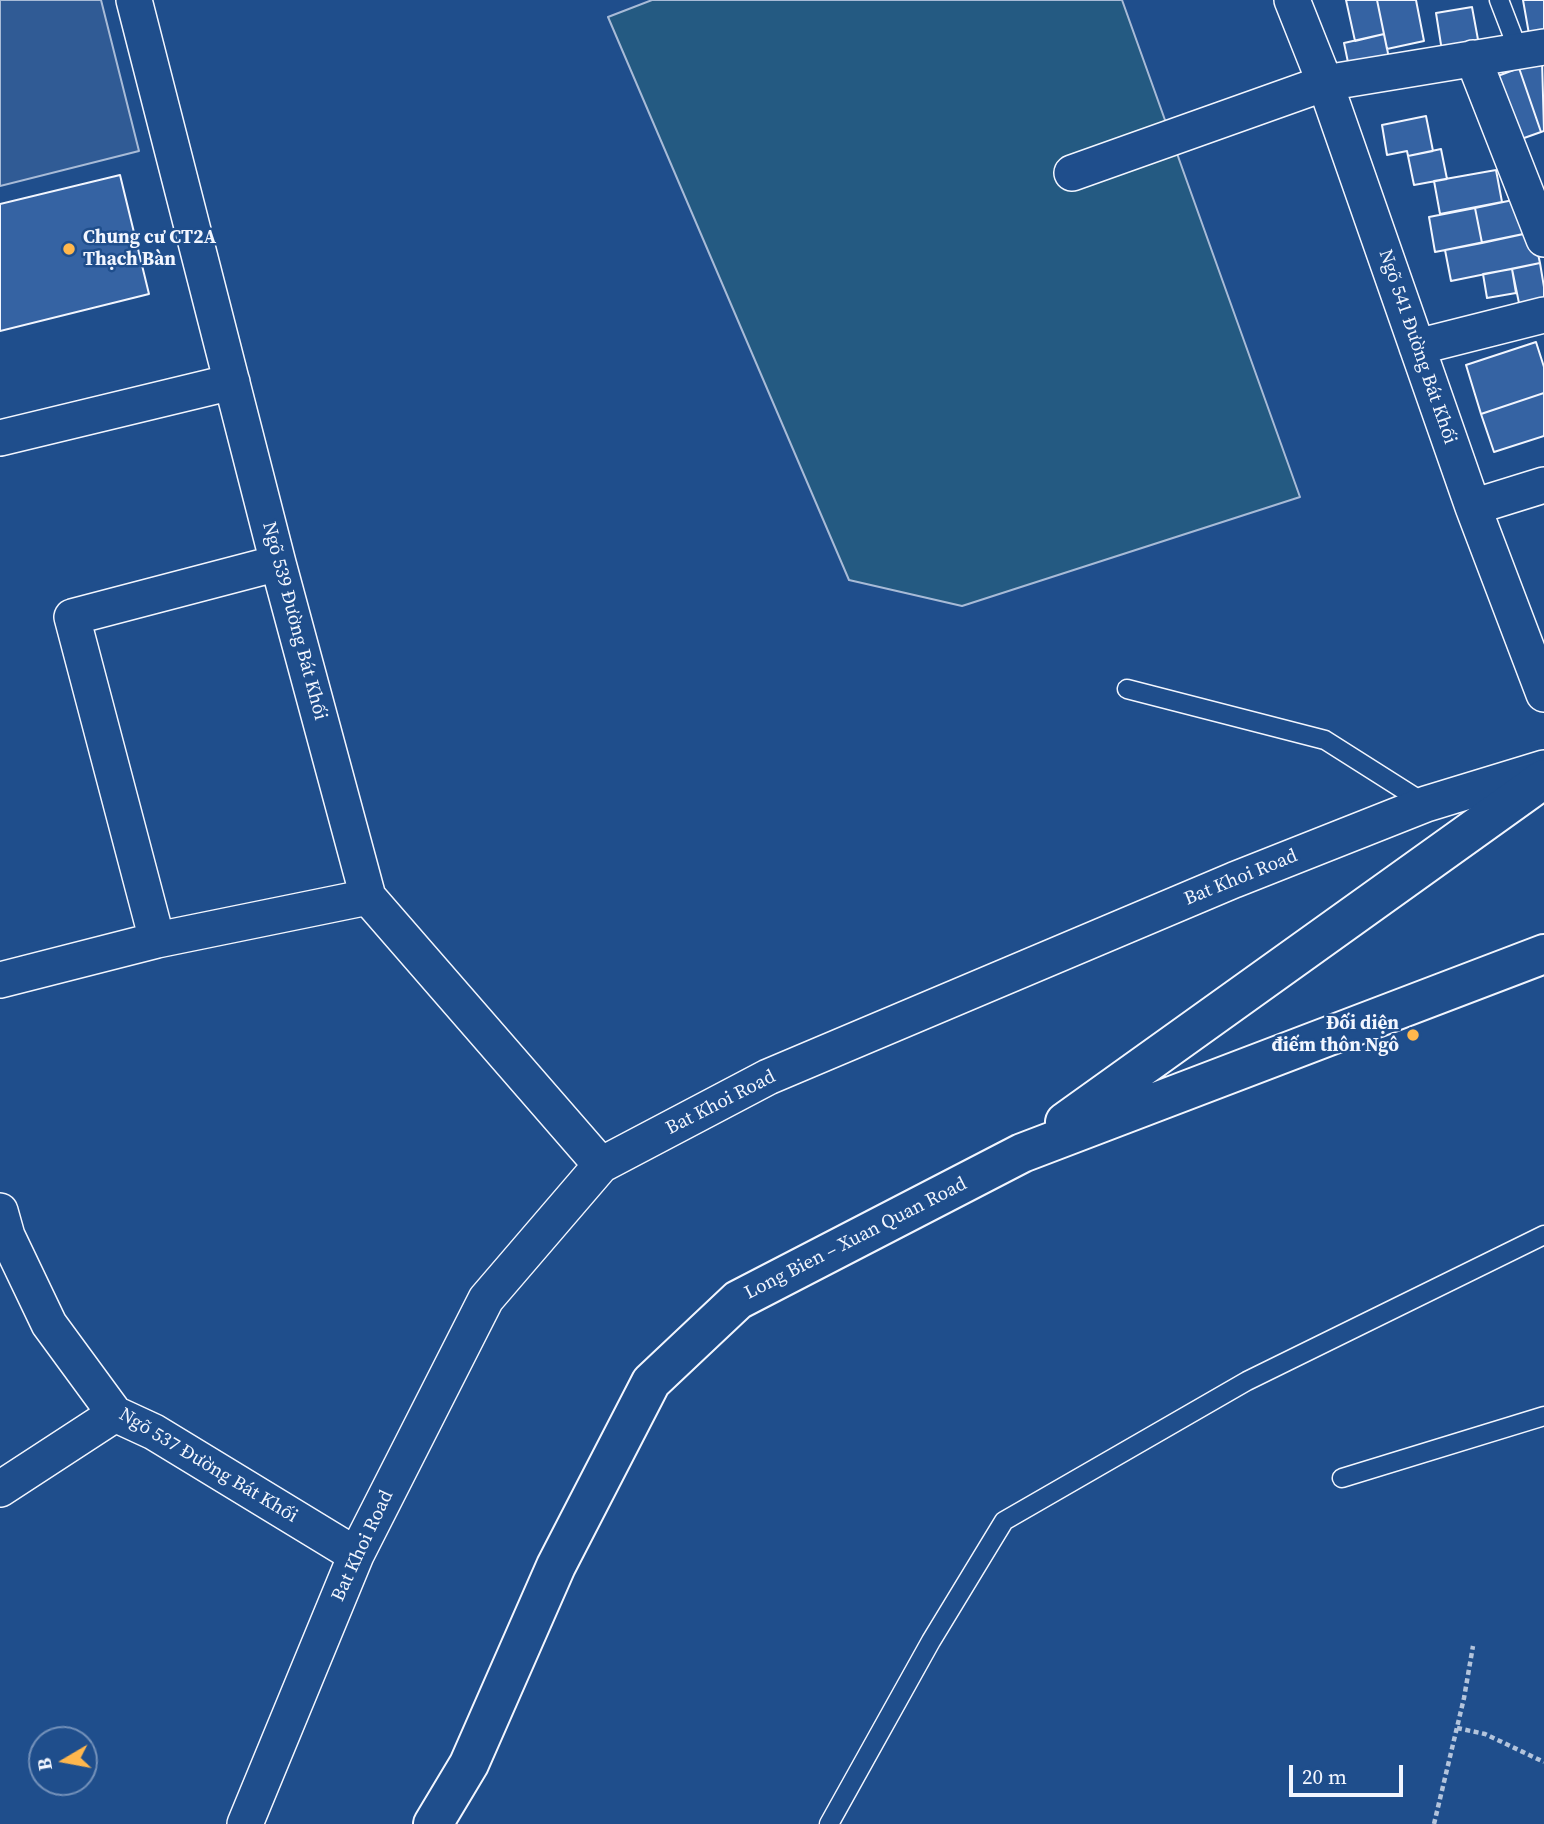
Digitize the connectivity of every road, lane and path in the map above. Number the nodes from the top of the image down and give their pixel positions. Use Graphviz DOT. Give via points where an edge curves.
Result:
graph roads {
  1 [pos="134,0"];
  2 [pos="1292,0"];
  3 [pos="1499,0"];
  4 [pos="1531,49"];
  5 [pos="1473,58"];
  6 [pos="1325,83"];
  7 [pos="1072,173"];
  8 [pos="1544,239"];
  9 [pos="1544,315"];
  10 [pos="1417,347"];
  11 [pos="232,382"];
  12 [pos="0,438"];
  13 [pos="1544,485"];
  14 [pos="1473,507"];
  15 [pos="278,563"];
  16 [pos="1127,690"];
  17 [pos="1544,694"];
  18 [pos="1544,768"];
  19 [pos="1544,779"];
  20 [pos="1426,804"];
  21 [pos="369,897"];
  22 [pos="157,940"];
  23 [pos="1544,954"];
  24 [pos="0,979"];
  25 [pos="1022,1153"];
  26 [pos="601,1165"];
  27 [pos="0,1211"];
  28 [pos="1544,1235"];
  29 [pos="115,1414"];
  30 [pos="1544,1416"];
  31 [pos="1342,1478"];
  32 [pos="0,1489"];
  33 [pos="356,1555"];
  34 [pos="1473,1646"];
  35 [pos="1457,1728"];
  36 [pos="1544,1762"];
  37 [pos="245,1824"];
  38 [pos="433,1824"];
  39 [pos="829,1824"];
  40 [pos="1434,1824"];
  1 -- 11 [label="street, Ngõ 539 Đường Bát Khối"];
  2 -- 6 [label="street, Ngõ 541 Đường Bát Khối"];
  3 -- 4 [label="lane"];
  4 -- 5 [label="street"];
  5 -- 6 [label="street"];
  5 -- 8 [label="street"];
  6 -- 7 [label="street"];
  6 -- 10 [label="street, Ngõ 541 Đường Bát Khối"];
  9 -- 10 [label="street"];
  10 -- 14 [label="street, Ngõ 541 Đường Bát Khối"];
  11 -- 12 [label="street"];
  11 -- 15 [label="street, Ngõ 539 Đường Bát Khối"];
  13 -- 14 [label="street"];
  14 -- 17 [label="street, Ngõ 541 Đường Bát Khối"];
  15 -- 21 [label="street, Ngõ 539 Đường Bát Khối"];
  15 -- 22 [label="street" via="72,617"];
  16 -- 20 [label="lane" via="1325,740"];
  18 -- 20 [label="street, Bat Khoi Road"];
  19 -- 25 [label="main road"];
  20 -- 26 [label="street, Bat Khoi Road" via="768,1077"];
  21 -- 22 [label="street"];
  21 -- 26 [label="street, Ngõ 539 Đường Bát Khối"];
  22 -- 24 [label="street"];
  23 -- 25 [label="main road, Long Bien – Xuan Quan Road"];
  25 -- 38 [label="main road, Long Bien – Xuan Quan Road" via="738,1300 651,1382 556,1566 469,1764"];
  26 -- 33 [label="street, Bat Khoi Road" via="486,1299"];
  27 -- 29 [label="street, Ngõ 537 Đường Bát Khối" via="7,1236 49,1324"];
  28 -- 39 [label="lane" via="1247,1381 1004,1521"];
  29 -- 32 [label="street"];
  29 -- 33 [label="street, Ngõ 537 Đường Bát Khối" via="154,1432"];
  30 -- 31 [label="lane"];
  33 -- 37 [label="street, Bat Khoi Road"];
  34 -- 35 [label="path"];
  35 -- 36 [label="path" via="1485,1734"];
  35 -- 40 [label="path"];
}
